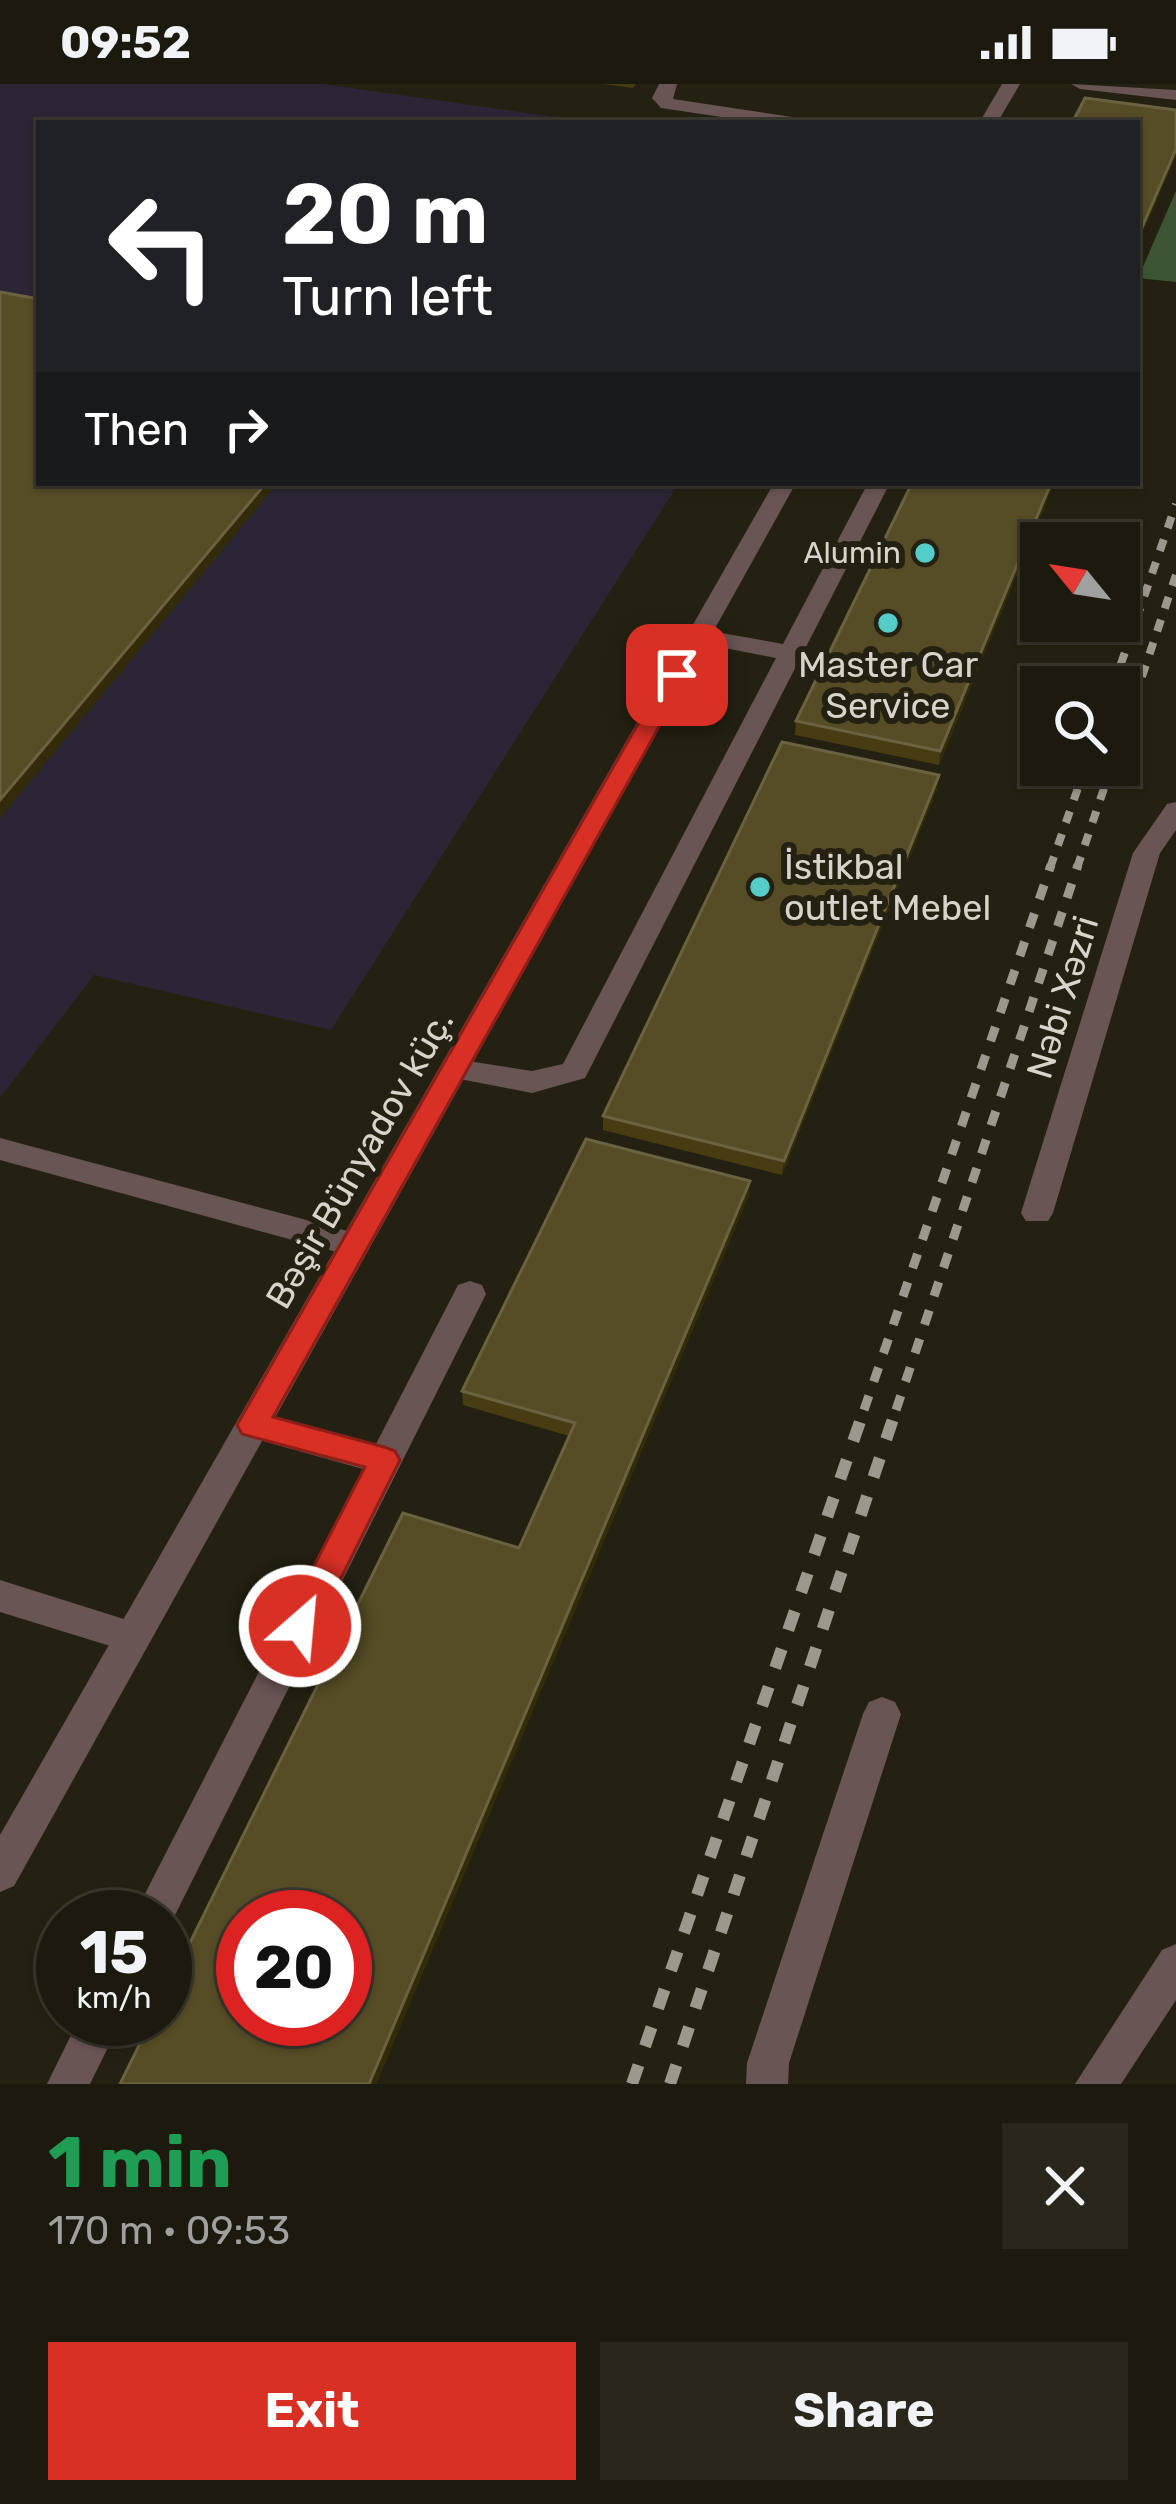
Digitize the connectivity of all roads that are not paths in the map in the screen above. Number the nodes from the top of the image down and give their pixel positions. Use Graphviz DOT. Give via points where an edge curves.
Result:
graph roads {
  1 [pos="668,84"];
  2 [pos="1011,84"];
  3 [pos="1080,84"];
  4 [pos="1176,95"];
  5 [pos="778,120"];
  6 [pos="990,120"];
  7 [pos="783,486"];
  8 [pos="877,486"];
  9 [pos="699,636"];
  10 [pos="790,652"];
  11 [pos="1176,810"];
  12 [pos="455,1069"];
  13 [pos="0,1149"];
  14 [pos="1037,1213"];
  15 [pos="355,1245"];
  16 [pos="470,1294"];
  17 [pos="253,1425"];
  18 [pos="384,1460"];
  19 [pos="0,1596"];
  20 [pos="133,1637"];
  21 [pos="882,1714"];
  22 [pos="0,1873"];
  23 [pos="167,1890"];
  24 [pos="1176,1964"];
  25 [pos="87,2046"];
  26 [pos="68,2084"];
  27 [pos="767,2084"];
  28 [pos="1096,2084"];
  1 -- 5 [label="street" via="661,98 667,104"];
  2 -- 6 [label="street"];
  3 -- 4 [label="street"];
  7 -- 9 [label="street, Bəşir Bünyadov küç."];
  8 -- 10 [label="street"];
  9 -- 10 [label="street"];
  9 -- 12 [label="street, Bəşir Bünyadov küç."];
  10 -- 12 [label="street" via="574,1071 557,1082"];
  11 -- 14 [label="street, Nəbi Xəzri" via="1147,853"];
  12 -- 15 [label="street, Bəşir Bünyadov küç."];
  13 -- 15 [label="street"];
  15 -- 17 [label="street, Bəşir Bünyadov küç."];
  16 -- 18 [label="street"];
  17 -- 18 [label="street"];
  17 -- 20 [label="street, Bəşir Bünyadov küç."];
  18 -- 23 [label="street"];
  19 -- 20 [label="street"];
  20 -- 22 [label="street, Bəşir Bünyadov küç."];
  21 -- 27 [label="street"];
  24 -- 28 [label="street"];
  25 -- 26 [label="street"];
}
